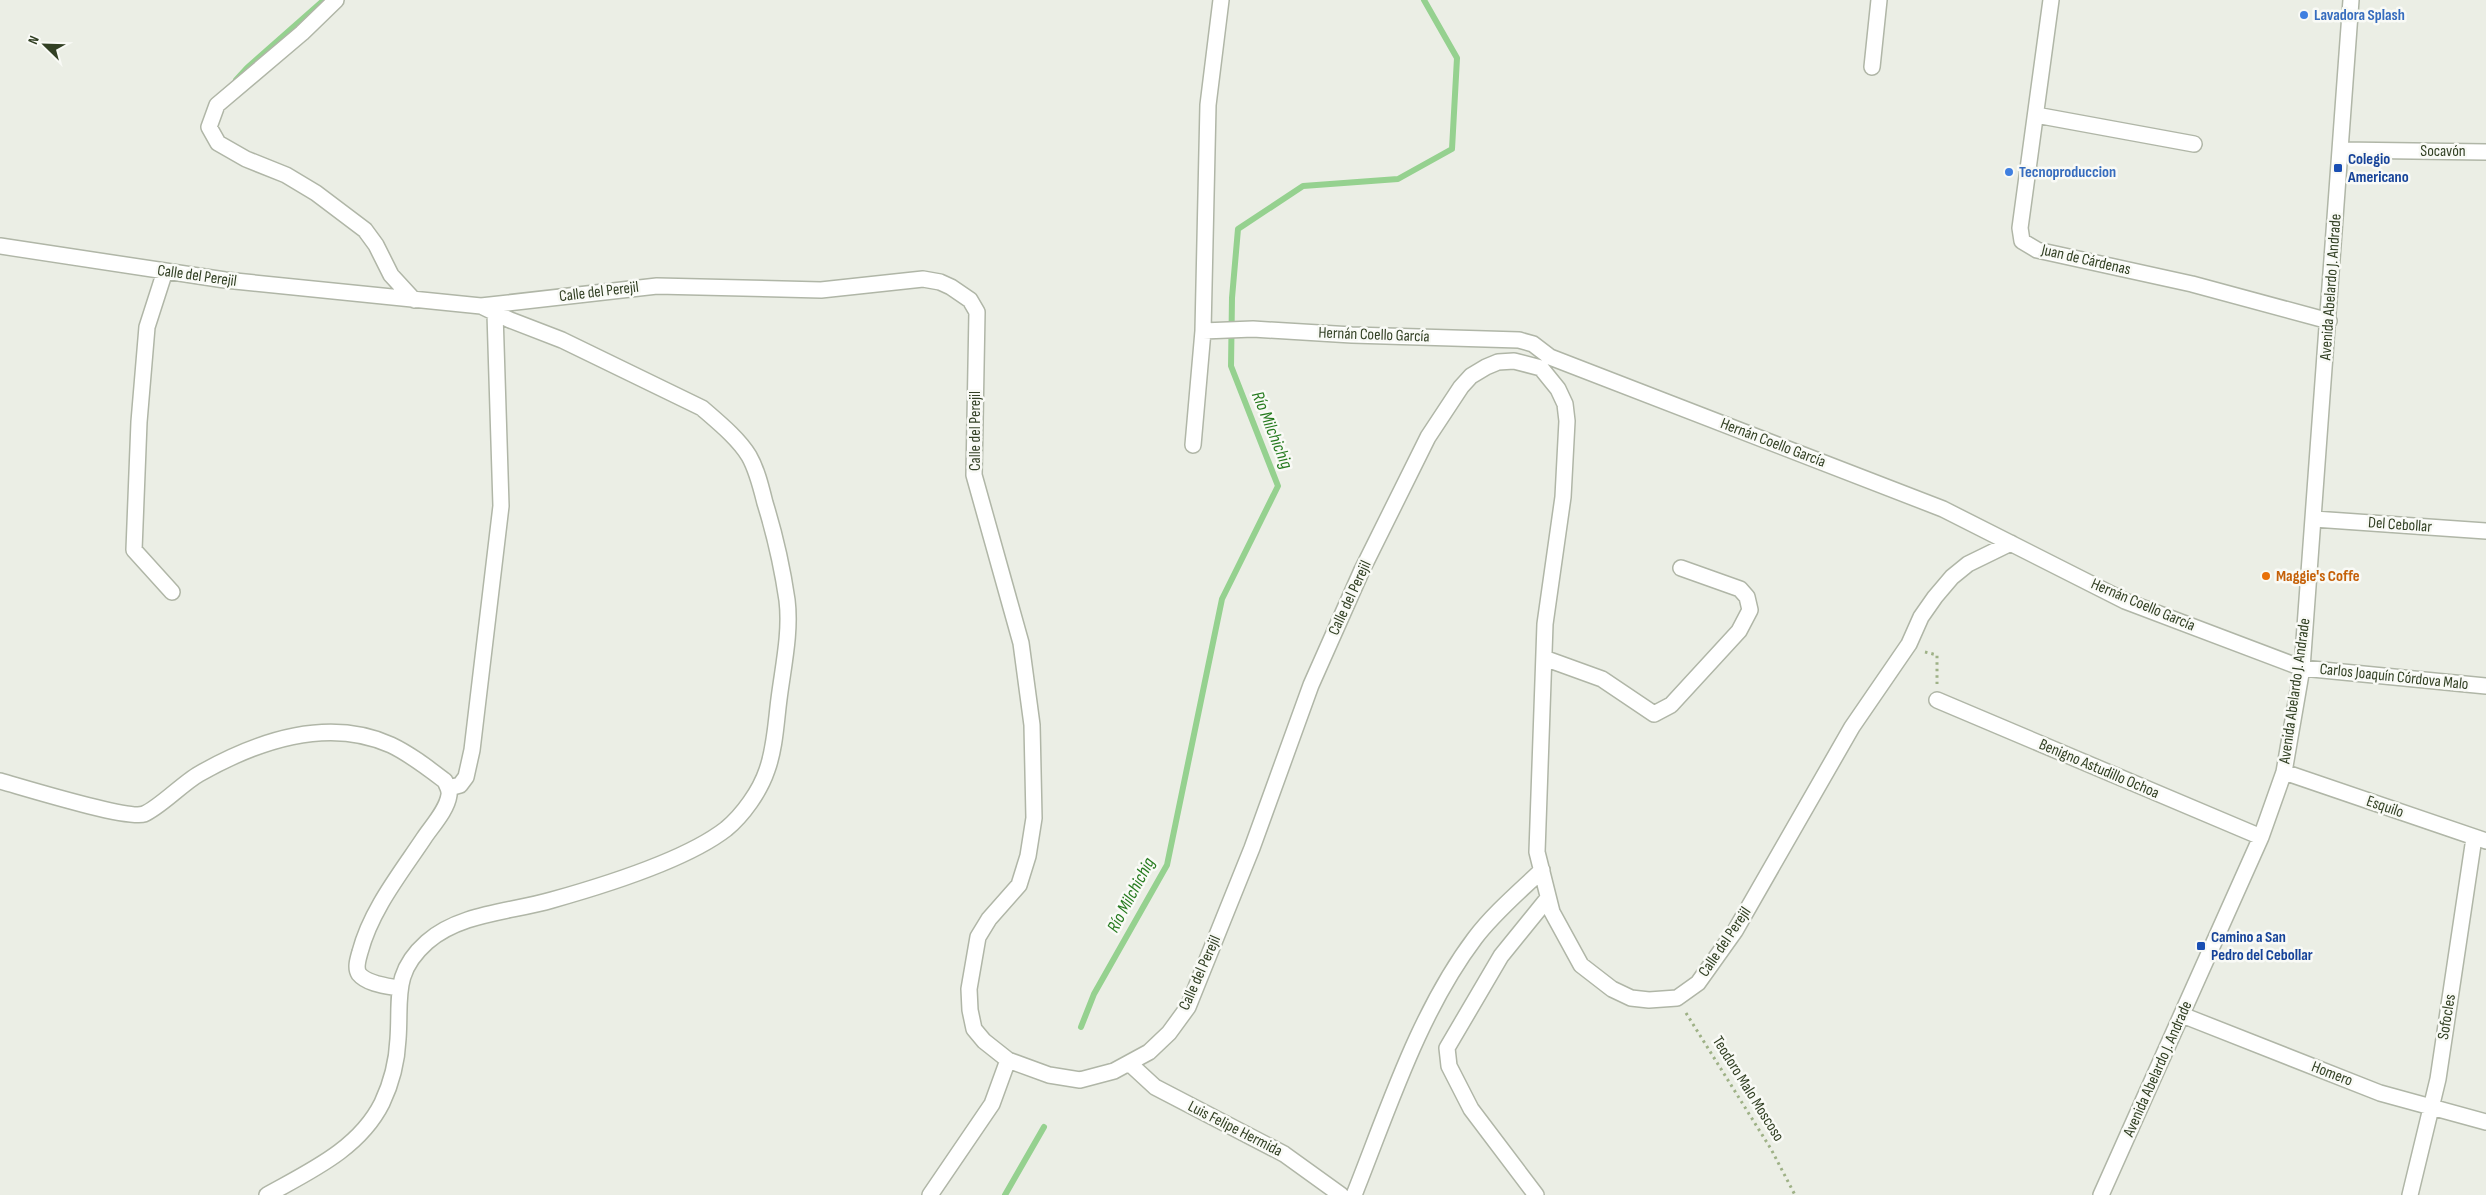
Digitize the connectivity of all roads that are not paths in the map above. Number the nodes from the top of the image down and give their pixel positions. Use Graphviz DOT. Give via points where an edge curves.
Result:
graph roads {
  1 [pos="336,0"];
  2 [pos="1221,0"];
  3 [pos="1879,0"];
  4 [pos="2051,0"];
  5 [pos="2351,0"];
  6 [pos="1872,67"];
  7 [pos="2036,115"];
  8 [pos="2194,144"];
  9 [pos="2341,150"];
  10 [pos="2486,152"];
  11 [pos="0,246"];
  12 [pos="165,271"];
  13 [pos="414,300"];
  14 [pos="481,306"];
  15 [pos="495,314"];
  16 [pos="2329,321"];
  17 [pos="1203,331"];
  18 [pos="1546,363"];
  19 [pos="1192,445"];
  20 [pos="2314,518"];
  21 [pos="2486,531"];
  22 [pos="2011,543"];
  23 [pos="1681,568"];
  24 [pos="172,592"];
  25 [pos="1544,658"];
  26 [pos="2302,668"];
  27 [pos="2486,686"];
  28 [pos="1937,700"];
  29 [pos="2284,772"];
  30 [pos="0,780"];
  31 [pos="449,788"];
  32 [pos="2261,837"];
  33 [pos="2480,840"];
  34 [pos="1542,870"];
  35 [pos="1548,898"];
  36 [pos="398,988"];
  37 [pos="2182,1016"];
  38 [pos="1008,1060"];
  39 [pos="1129,1063"];
  40 [pos="2432,1109"];
  41 [pos="2486,1122"];
  42 [pos="267,1195"];
  43 [pos="930,1195"];
  44 [pos="1342,1195"];
  45 [pos="1354,1195"];
  46 [pos="1536,1195"];
  47 [pos="2101,1195"];
  48 [pos="2410,1195"];
  1 -- 13 [label="street" via="217,105 209,127 218,143 246,160 286,175 316,193 364,230 392,275"];
  2 -- 17 [label="street" via="1208,105"];
  3 -- 6 [label="street"];
  4 -- 7 [label="street, Juan de Cárdenas"];
  5 -- 9 [label="street, Avenida Abelardo J. Andrade"];
  7 -- 8 [label="street"];
  7 -- 16 [label="street, Juan de Cárdenas" via="2020,228 2022,241 2037,250 2192,284"];
  9 -- 10 [label="street, Socavón"];
  9 -- 16 [label="street, Avenida Abelardo J. Andrade"];
  11 -- 12 [label="street, Calle del Perejil"];
  12 -- 13 [label="street, Calle del Perejil"];
  12 -- 24 [label="street" via="148,327 139,422 134,550"];
  13 -- 14 [label="street, Calle del Perejil"];
  14 -- 15 [label="street"];
  14 -- 38 [label="street, Calle del Perejil" via="657,286 821,290 923,279 951,287 974,305 977,312 974,475 1021,643 1032,725 1034,818 1028,856 1019,885 989,919 978,937 969,989 974,1029"];
  15 -- 31 [label="street" via="501,506 472,750 466,777 460,785"];
  15 -- 36 [label="street" via="562,340 702,408 748,454 781,558 788,615 774,736 767,771 752,799 728,827 698,847 625,876 552,900 464,921 427,942 406,967"];
  16 -- 20 [label="street, Avenida Abelardo J. Andrade"];
  17 -- 18 [label="street, Hernán Coello García" via="1253,329 1519,340 1533,344"];
  17 -- 19 [label="street"];
  18 -- 22 [label="street, Hernán Coello García" via="1943,509"];
  18 -- 25 [label="street" via="1565,404 1567,421 1563,497 1545,624"];
  18 -- 39 [label="street, Calle del Perejil" via="1498,362 1471,376 1428,437 1362,570 1311,685 1252,848 1188,1007 1169,1033 1148,1052"];
  20 -- 21 [label="street, Del Cebollar"];
  20 -- 26 [label="street, Avenida Abelardo J. Andrade"];
  22 -- 26 [label="street, Hernán Coello García" via="2125,601"];
  22 -- 35 [label="street, Calle del Perejil" via="1968,564 1952,577 1921,618 1909,644 1852,727 1735,931 1698,983 1676,998 1649,1000 1631,998 1612,989 1581,965 1552,912"];
  23 -- 25 [label="street" via="1740,589 1747,597 1750,610 1739,631 1671,705 1654,714 1602,679"];
  25 -- 34 [label="street" via="1537,852"];
  26 -- 27 [label="street, Carlos Joaquín Córdova Malo"];
  26 -- 29 [label="street, Avenida Abelardo J. Andrade"];
  28 -- 32 [label="street, Benigno Astudillo Ochoa"];
  29 -- 32 [label="street, Avenida Abelardo J. Andrade"];
  29 -- 33 [label="street, Esquilo"];
  30 -- 31 [label="street" via="49,796 130,815 144,814 197,775 230,757 293,736 336,731 392,746 437,775"];
  31 -- 36 [label="street" via="449,796 437,819 386,894 364,936 358,972 378,984"];
  32 -- 37 [label="street, Avenida Abelardo J. Andrade"];
  33 -- 40 [label="street, Sofocles"];
  34 -- 35 [label="street"];
  34 -- 45 [label="street" via="1501,908 1475,938 1424,1021"];
  35 -- 46 [label="street" via="1501,956 1447,1048 1449,1066 1471,1109"];
  36 -- 42 [label="street" via="395,1064 380,1106 336,1156"];
  37 -- 40 [label="street, Homero" via="2380,1093"];
  37 -- 47 [label="street, Avenida Abelardo J. Andrade"];
  38 -- 39 [label="street, Calle del Perejil" via="1049,1075 1080,1080 1114,1071"];
  38 -- 43 [label="street" via="992,1104"];
  39 -- 44 [label="street, Luis Felipe Hermida" via="1155,1087 1284,1154"];
  40 -- 41 [label="street, Homero"];
  40 -- 48 [label="street, Sofocles"];
}
